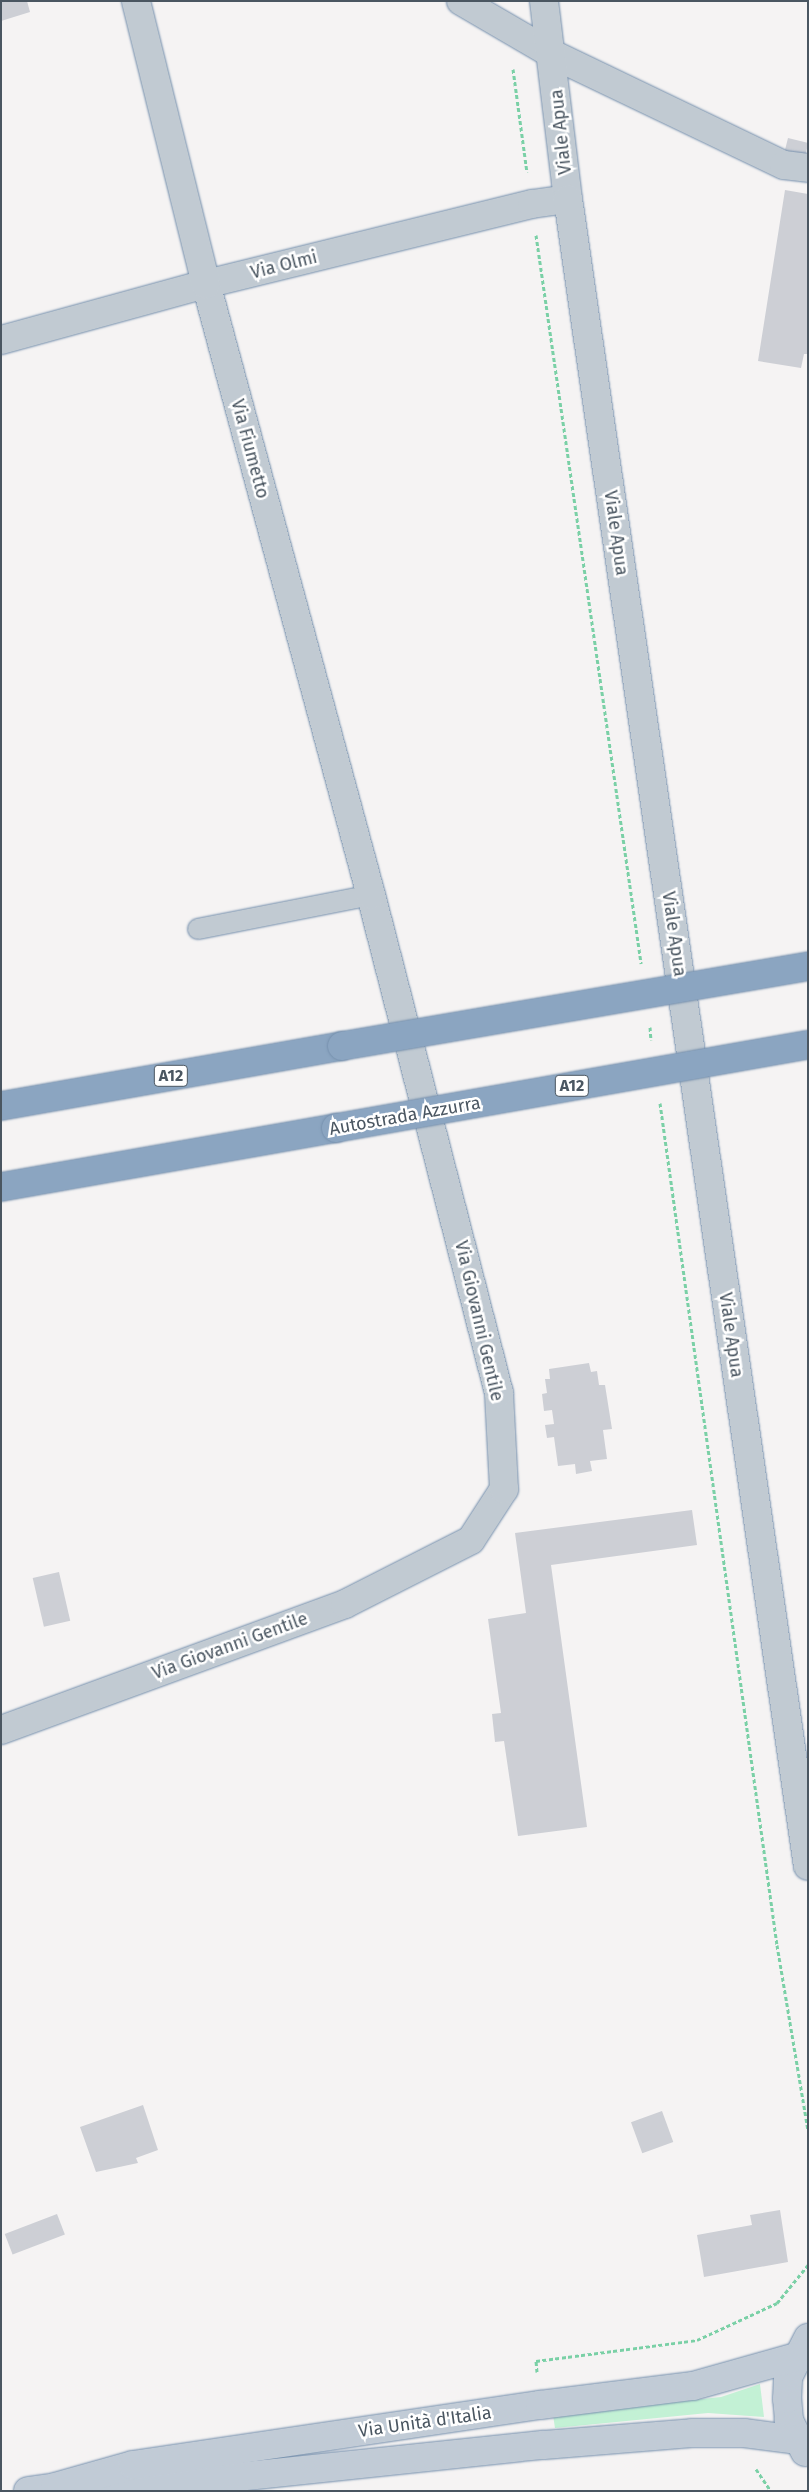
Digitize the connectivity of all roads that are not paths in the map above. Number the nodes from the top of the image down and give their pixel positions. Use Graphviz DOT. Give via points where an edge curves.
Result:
graph roads {
  1 [pos="136,1"];
  2 [pos="461,1"];
  3 [pos="544,1"];
  4 [pos="552,54"];
  5 [pos="808,168"];
  6 [pos="568,199"];
  7 [pos="206,284"];
  8 [pos="1,340"];
  9 [pos="371,896"];
  10 [pos="198,929"];
  11 [pos="808,966"];
  12 [pos="808,1045"];
  13 [pos="1,1106"];
  14 [pos="1,1187"];
  15 [pos="1,1730"];
  16 [pos="808,1866"];
  17 [pos="802,2347"];
  18 [pos="802,2448"];
  19 [pos="55,2487"];
  20 [pos="28,2491"];
  1 -- 7 [label="street, Via Fiumetto"];
  2 -- 4 [label="street"];
  3 -- 4 [label="street, Viale Apua"];
  4 -- 5 [label="street" via="784,165"];
  4 -- 6 [label="street, Viale Apua"];
  6 -- 7 [label="street, Via Olmi" via="522,207"];
  6 -- 16 [label="street, Viale Apua"];
  7 -- 8 [label="street, Via Olmi"];
  7 -- 9 [label="street, Via Fiumetto"];
  9 -- 10 [label="lane"];
  9 -- 15 [label="street, Via Giovanni Gentile" via="499,1393 504,1489 471,1540 345,1604"];
  11 -- 13 [label="highway, A12, bridge"];
  12 -- 14 [label="highway, Autostrada Azzurra / A12, bridge"];
  17 -- 18 [label="main road" via="788,2377 787,2399 789,2420"];
  17 -- 19 [label="main road, Via Unità d'Italia" via="693,2386 540,2405 133,2465"];
  18 -- 19 [label="main road, Via Unità d'Italia" via="744,2433 692,2434 544,2445 132,2488"];
  19 -- 20 [label="main road, Via Unità d'Italia"];
}
